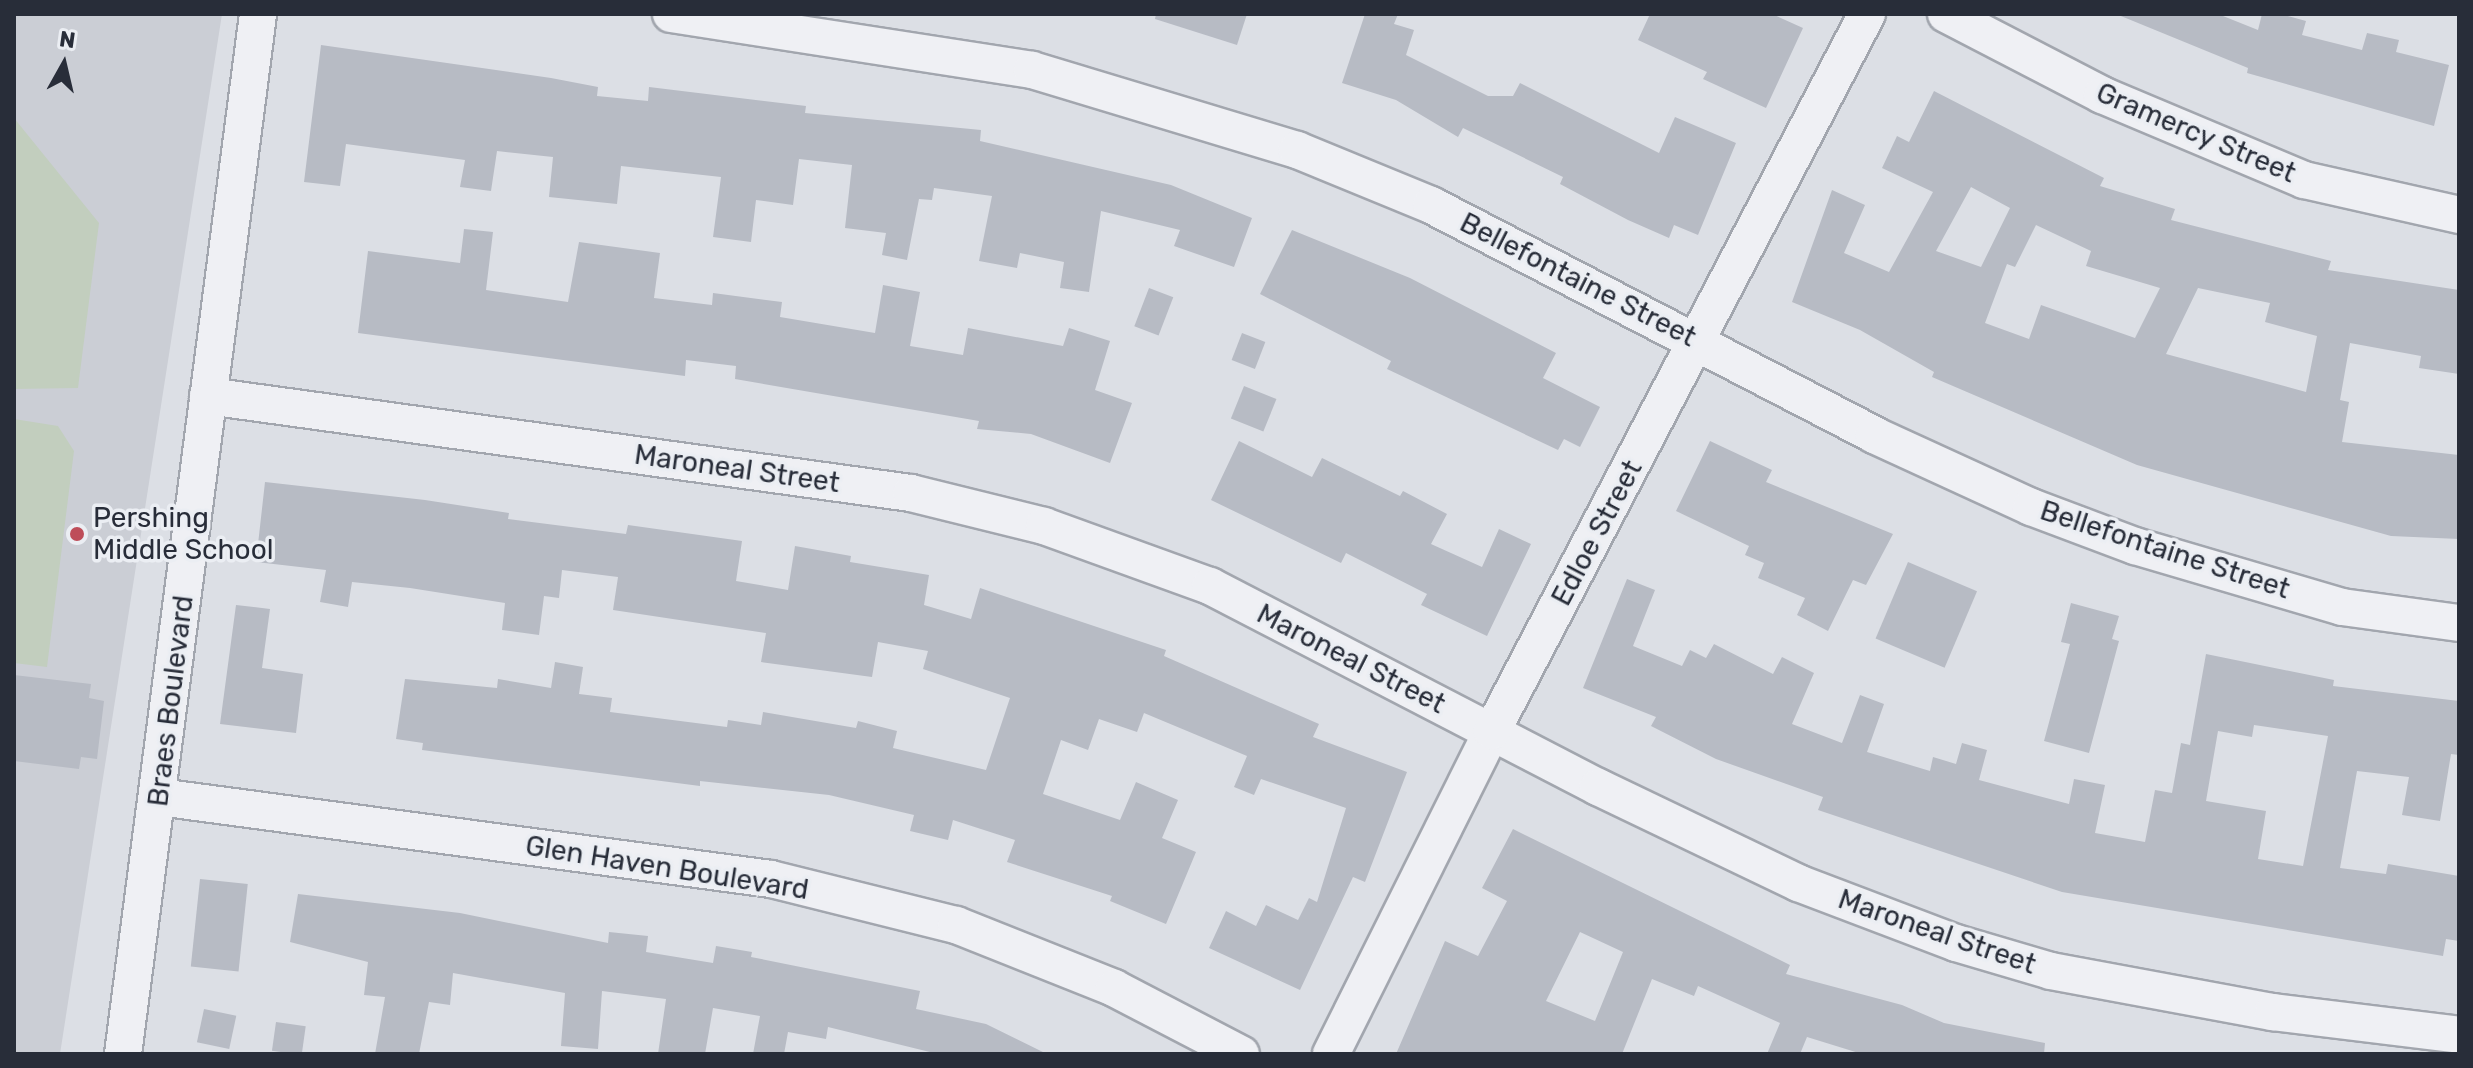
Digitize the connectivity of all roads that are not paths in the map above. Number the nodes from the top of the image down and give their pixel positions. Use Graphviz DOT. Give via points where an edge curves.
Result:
graph roads {
  1 [pos="258,14"];
  2 [pos="671,14"];
  3 [pos="1867,14"];
  4 [pos="1946,14"];
  5 [pos="2459,215"];
  6 [pos="1698,342"];
  7 [pos="208,396"];
  8 [pos="2459,623"];
  9 [pos="1492,731"];
  10 [pos="159,797"];
  11 [pos="2459,1035"];
  12 [pos="123,1054"];
  13 [pos="1241,1054"];
  14 [pos="1331,1054"];
  1 -- 7 [label="street, Braes Boulevard"];
  2 -- 6 [label="street, Bellefontaine Street" via="1017,67 1157,103 1431,205"];
  3 -- 6 [label="street, Edloe Street"];
  4 -- 5 [label="street, Gramercy Street" via="2102,95 2304,180"];
  6 -- 8 [label="street, Bellefontaine Street" via="1874,435 2135,546 2342,607"];
  6 -- 9 [label="street, Edloe Street"];
  7 -- 9 [label="street, Maroneal Street" via="911,493 1044,526 1210,586"];
  7 -- 10 [label="street, Braes Boulevard"];
  9 -- 11 [label="street, Maroneal Street" via="1798,883 1956,943 2051,971 2169,993"];
  9 -- 14 [label="street, Edloe Street"];
  10 -- 12 [label="street, Braes Boulevard"];
  10 -- 13 [label="street, Glen Haven Boulevard" via="771,879 956,925 1114,988"];
}
